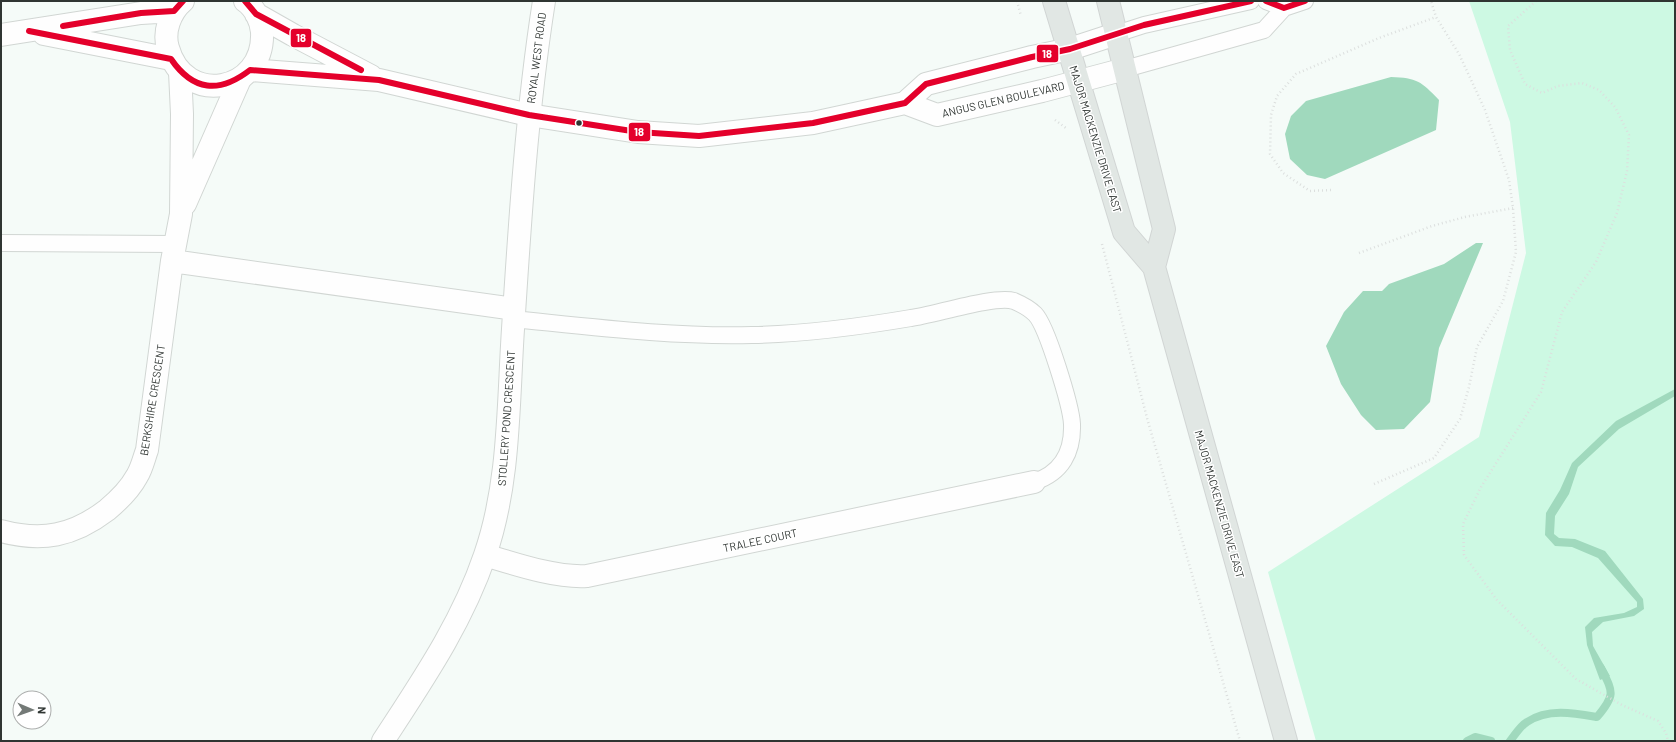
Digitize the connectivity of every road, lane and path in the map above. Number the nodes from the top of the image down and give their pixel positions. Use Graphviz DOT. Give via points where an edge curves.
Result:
graph roads {
  1 [pos="544,1"];
  2 [pos="1017,1"];
  3 [pos="1054,1"];
  4 [pos="1108,1"];
  5 [pos="1252,1"];
  6 [pos="1266,1"];
  7 [pos="1305,1"];
  8 [pos="1431,1"];
  9 [pos="1536,1"];
  10 [pos="250,5"];
  11 [pos="179,6"];
  12 [pos="1284,8"];
  13 [pos="1021,16"];
  14 [pos="1436,17"];
  15 [pos="30,31"];
  16 [pos="1116,34"];
  17 [pos="1,35"];
  18 [pos="1070,50"];
  19 [pos="175,66"];
  20 [pos="1124,69"];
  21 [pos="245,75"];
  22 [pos="379,80"];
  23 [pos="1079,82"];
  24 [pos="905,103"];
  25 [pos="529,115"];
  26 [pos="1055,120"];
  27 [pos="1070,133"];
  28 [pos="1330,190"];
  29 [pos="1513,208"];
  30 [pos="181,214"];
  31 [pos="1100,236"];
  32 [pos="1,243"];
  33 [pos="174,252"];
  34 [pos="1358,253"];
  35 [pos="1154,268"];
  36 [pos="514,314"];
  37 [pos="1034,482"];
  38 [pos="1374,484"];
  39 [pos="1,531"];
  40 [pos="485,555"];
  41 [pos="383,741"];
  42 [pos="1240,741"];
  43 [pos="1286,741"];
  44 [pos="1668,741"];
  1 -- 25 [label="street, ROYAL WEST ROAD"];
  2 -- 13 [label="path"];
  3 -- 18 [label="main road, MAJOR MACKENZIE DRIVE EAST"];
  4 -- 16 [label="main road"];
  5 -- 16 [label="lane" via="1144,25"];
  6 -- 12 [label="lane"];
  7 -- 12 [label="lane"];
  8 -- 14 [label="path"];
  9 -- 44 [label="path" via="1508,26 1510,50 1525,84 1542,92 1558,86 1582,83 1599,90 1615,107 1629,135 1627,171 1617,213 1596,262 1562,312 1541,392 1481,487 1463,524 1464,555 1497,600 1576,679 1622,705 1658,721"];
  10 -- 21 [label="street, BERKSHIRE CRESCENT" via="262,28 263,43 259,58"];
  10 -- 22 [label="street" via="293,35"];
  11 -- 15 [label="street"];
  11 -- 19 [label="street, BERKSHIRE CRESCENT" via="167,26 166,43"];
  12 -- 20 [label="lane" via="1264,30"];
  14 -- 28 [label="path" via="1379,38 1296,74 1277,96 1271,115 1270,154 1283,173 1310,191"];
  14 -- 29 [label="path" via="1459,54 1485,110 1509,180"];
  15 -- 17 [label="street"];
  15 -- 19 [label="street"];
  16 -- 18 [label="street"];
  16 -- 20 [label="main road"];
  18 -- 23 [label="main road, MAJOR MACKENZIE DRIVE EAST"];
  18 -- 24 [label="street" via="926,84"];
  19 -- 21 [label="street" via="193,81 209,86 225,85"];
  19 -- 30 [label="street, BERKSHIRE CRESCENT" via="182,114"];
  20 -- 23 [label="street, ANGUS GLEN BOULEVARD"];
  20 -- 35 [label="main road" via="1164,230"];
  21 -- 22 [label="street"];
  21 -- 30 [label="street, BERKSHIRE CRESCENT" via="223,114"];
  22 -- 25 [label="street"];
  23 -- 24 [label="street, ANGUS GLEN BOULEVARD" via="937,115"];
  23 -- 35 [label="main road, MAJOR MACKENZIE DRIVE EAST" via="1124,232"];
  24 -- 25 [label="street" via="813,123 699,136 638,132"];
  25 -- 36 [label="street, STOLLERY POND CRESCENT"];
  26 -- 27 [label="path"];
  29 -- 34 [label="path" via="1445,222"];
  29 -- 38 [label="path" via="1516,252 1503,301 1476,347 1460,419 1434,458"];
  30 -- 33 [label="street, BERKSHIRE CRESCENT"];
  31 -- 42 [label="path" via="1147,418"];
  32 -- 33 [label="lane"];
  33 -- 36 [label="street"];
  33 -- 39 [label="street, BERKSHIRE CRESCENT" via="147,450 138,476 110,507 91,522 71,531 48,536 30,536"];
  35 -- 43 [label="main road, MAJOR MACKENZIE DRIVE EAST"];
  36 -- 37 [label="lane" via="642,331 752,335 862,326 916,318 998,300 1012,301 1025,306 1036,315 1044,330 1072,418 1073,440 1068,453 1058,469"];
  36 -- 40 [label="street, STOLLERY POND CRESCENT" via="504,472 495,521"];
  37 -- 40 [label="street, TRALEE COURT" via="587,576 558,574"];
  40 -- 41 [label="street, STOLLERY POND CRESCENT" via="451,634"];
}
